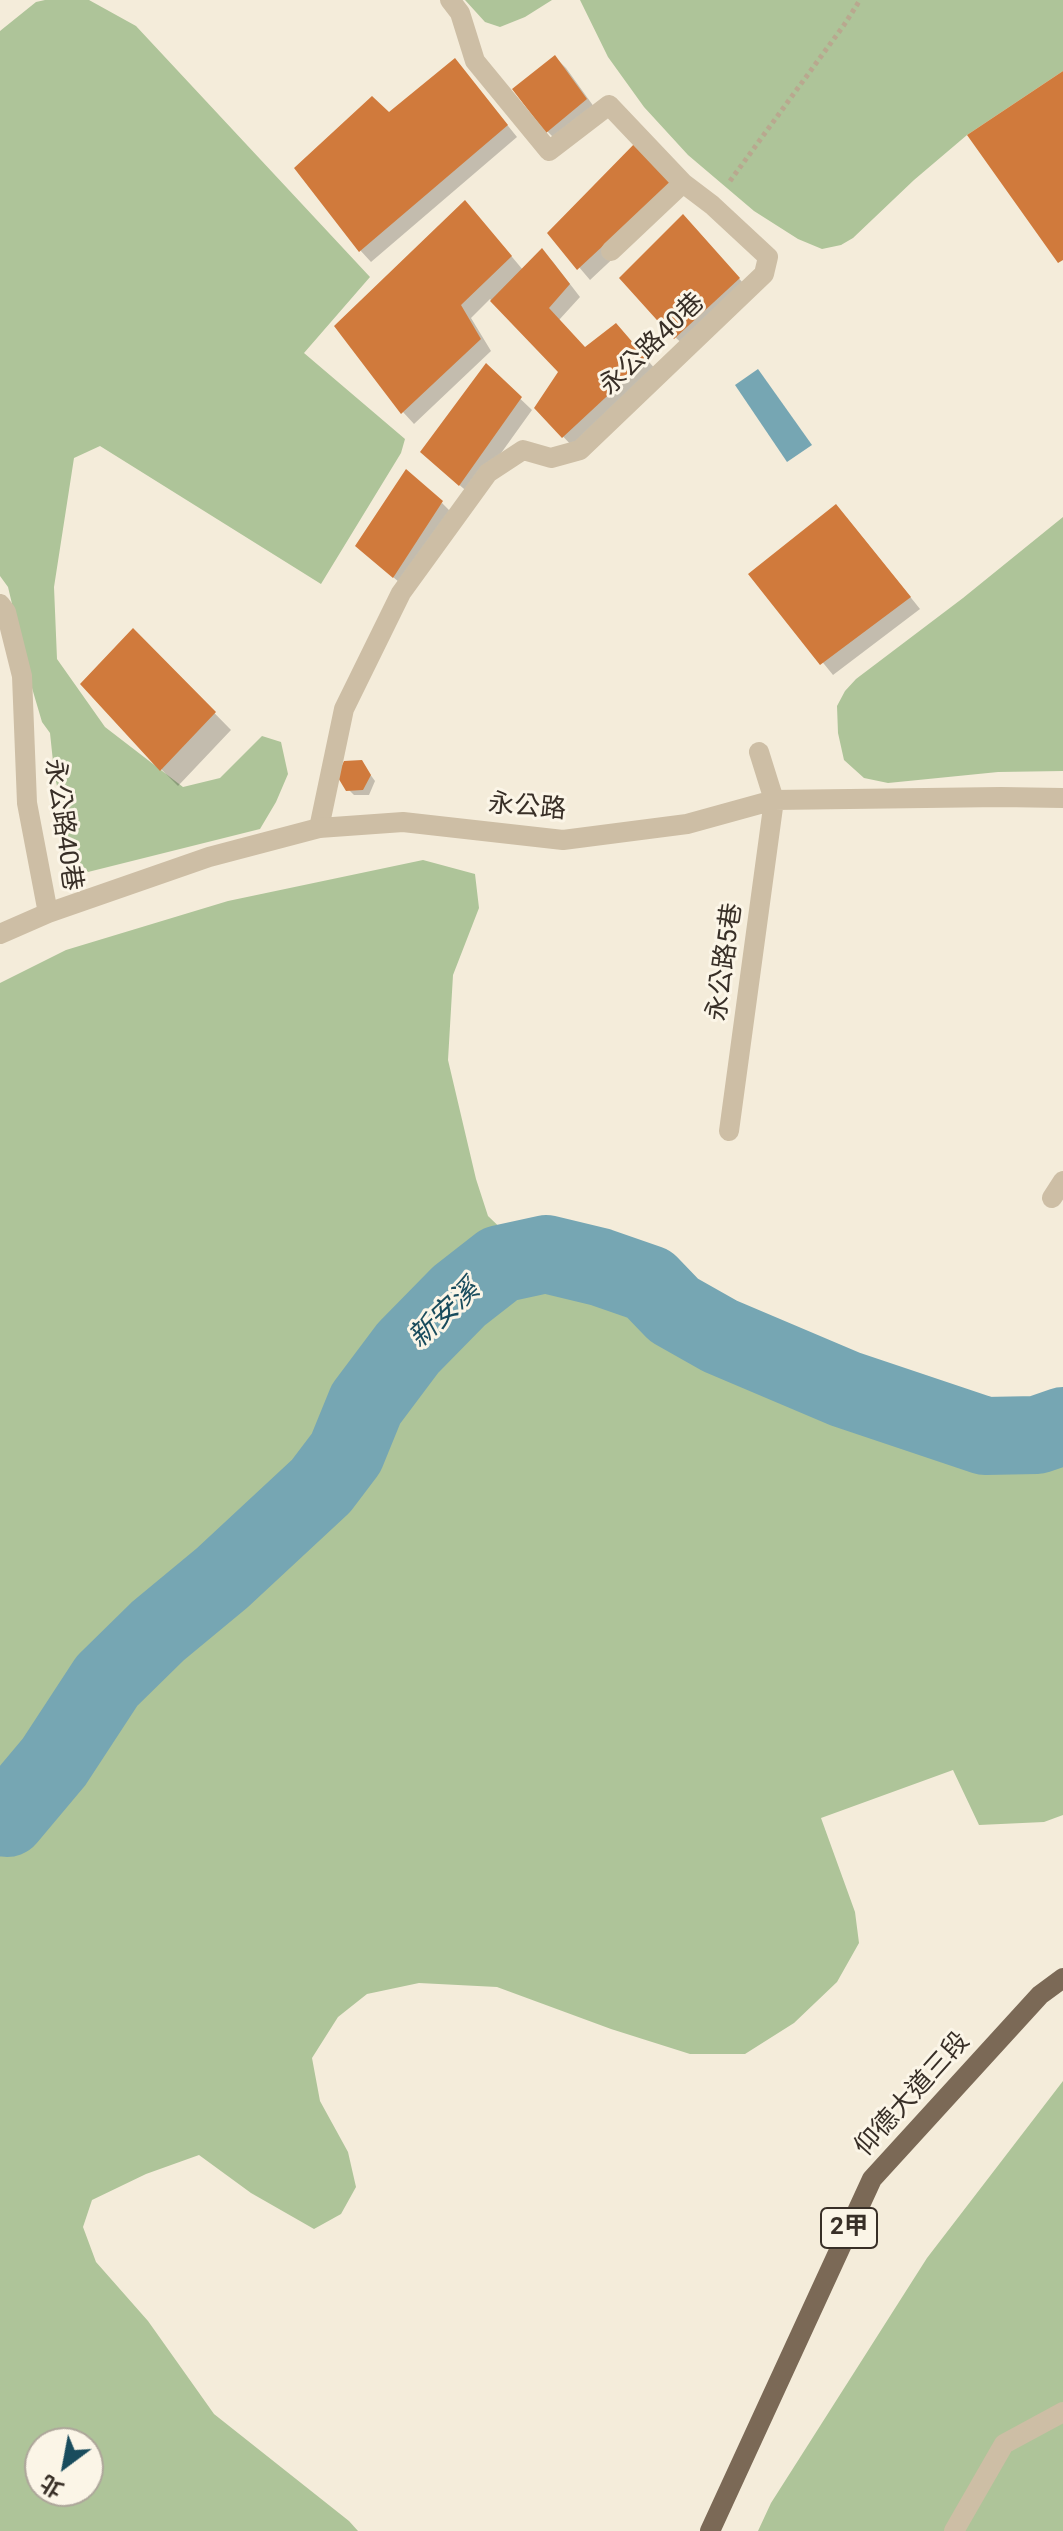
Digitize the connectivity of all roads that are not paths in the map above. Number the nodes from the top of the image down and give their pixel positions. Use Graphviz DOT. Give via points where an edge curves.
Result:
graph roads {
  1 [pos="450,0"];
  2 [pos="683,183"];
  3 [pos="611,251"];
  4 [pos="0,604"];
  5 [pos="759,752"];
  6 [pos="1063,798"];
  7 [pos="774,800"];
  8 [pos="319,828"];
  9 [pos="48,913"];
  10 [pos="0,934"];
  11 [pos="729,1131"];
  12 [pos="1063,1978"];
  13 [pos="1063,2412"];
  14 [pos="710,2531"];
  15 [pos="954,2531"];
  1 -- 2 [label="street, 永公路40巷" via="460,13 475,61 549,151 609,105"];
  2 -- 3 [label="street"];
  2 -- 8 [label="street, 永公路40巷" via="768,257 764,274 580,450 551,458 523,450 488,473 401,593 344,709"];
  4 -- 9 [label="street, 永公路40巷" via="22,676 27,803"];
  5 -- 7 [label="street"];
  6 -- 7 [label="street, 永公路"];
  7 -- 8 [label="street, 永公路" via="687,824 563,840 403,822"];
  7 -- 11 [label="street, 永公路5巷"];
  8 -- 9 [label="street, 永公路" via="209,857"];
  9 -- 10 [label="street, 永公路"];
  12 -- 14 [label="main road, 仰德大道三段 / 2甲" via="1040,1995 872,2179"];
  13 -- 15 [label="street" via="1004,2444"];
}
